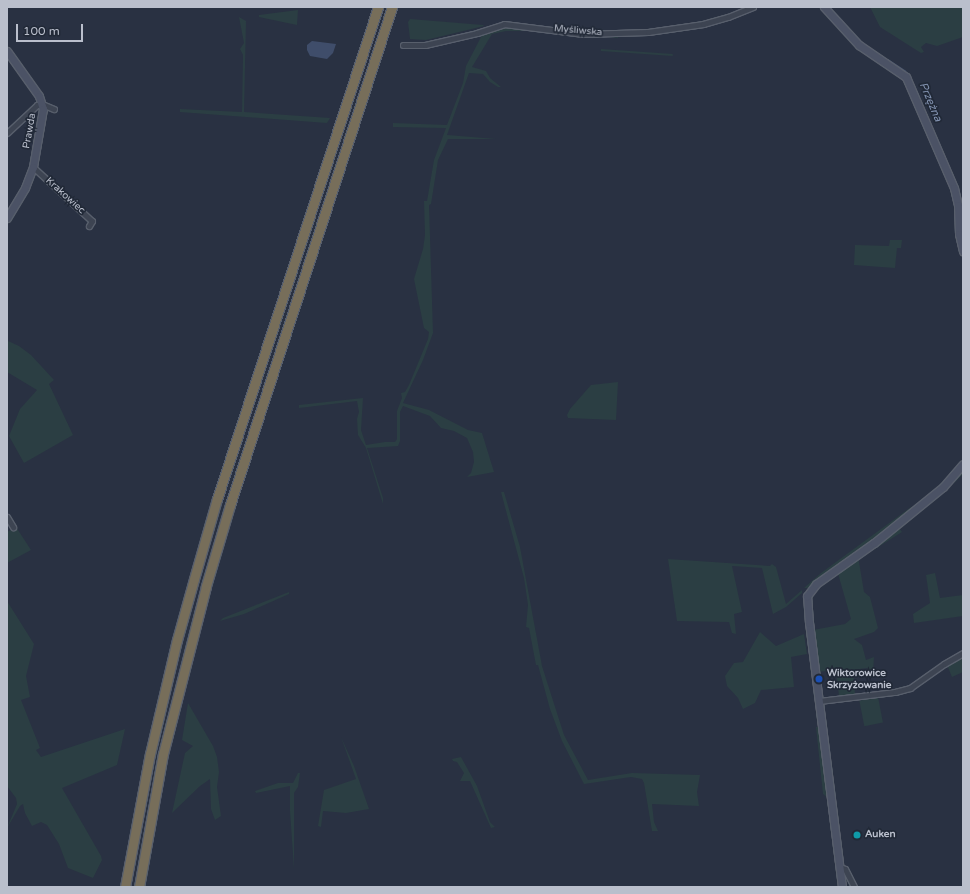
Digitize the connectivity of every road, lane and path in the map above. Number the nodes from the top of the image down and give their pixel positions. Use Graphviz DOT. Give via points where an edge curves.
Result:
graph roads {
  1 [pos="378,7"];
  2 [pos="392,7"];
  3 [pos="753,7"];
  4 [pos="824,7"];
  5 [pos="403,45"];
  6 [pos="7,51"];
  7 [pos="42,104"];
  8 [pos="54,109"];
  9 [pos="7,133"];
  10 [pos="33,167"];
  11 [pos="7,218"];
  12 [pos="89,226"];
  13 [pos="963,252"];
  14 [pos="963,464"];
  15 [pos="7,517"];
  16 [pos="13,527"];
  17 [pos="963,653"];
  18 [pos="819,701"];
  19 [pos="840,867"];
  20 [pos="126,883"];
  21 [pos="139,886"];
  22 [pos="842,887"];
  23 [pos="854,887"];
  1 -- 20 [label="highway" via="217,499 177,640 150,754"];
  2 -- 21 [label="highway" via="206,586 163,754"];
  3 -- 5 [label="street, Myśliwska" via="703,24 648,32 583,34 504,24 425,45"];
  4 -- 13 [label="street" via="858,45 906,77 954,188"];
  6 -- 7 [label="street, Prawda"];
  7 -- 8 [label="street"];
  7 -- 9 [label="street" via="37,105"];
  7 -- 10 [label="street, Prawda" via="43,119"];
  10 -- 11 [label="street, Prawda" via="25,188"];
  10 -- 12 [label="street, Krakowiec" via="92,221"];
  14 -- 18 [label="street" via="943,487 810,591 807,596 809,622"];
  15 -- 16 [label="street"];
  17 -- 18 [label="street" via="910,688"];
  18 -- 19 [label="street"];
  19 -- 22 [label="street"];
  19 -- 23 [label="street" via="845,869"];
}
